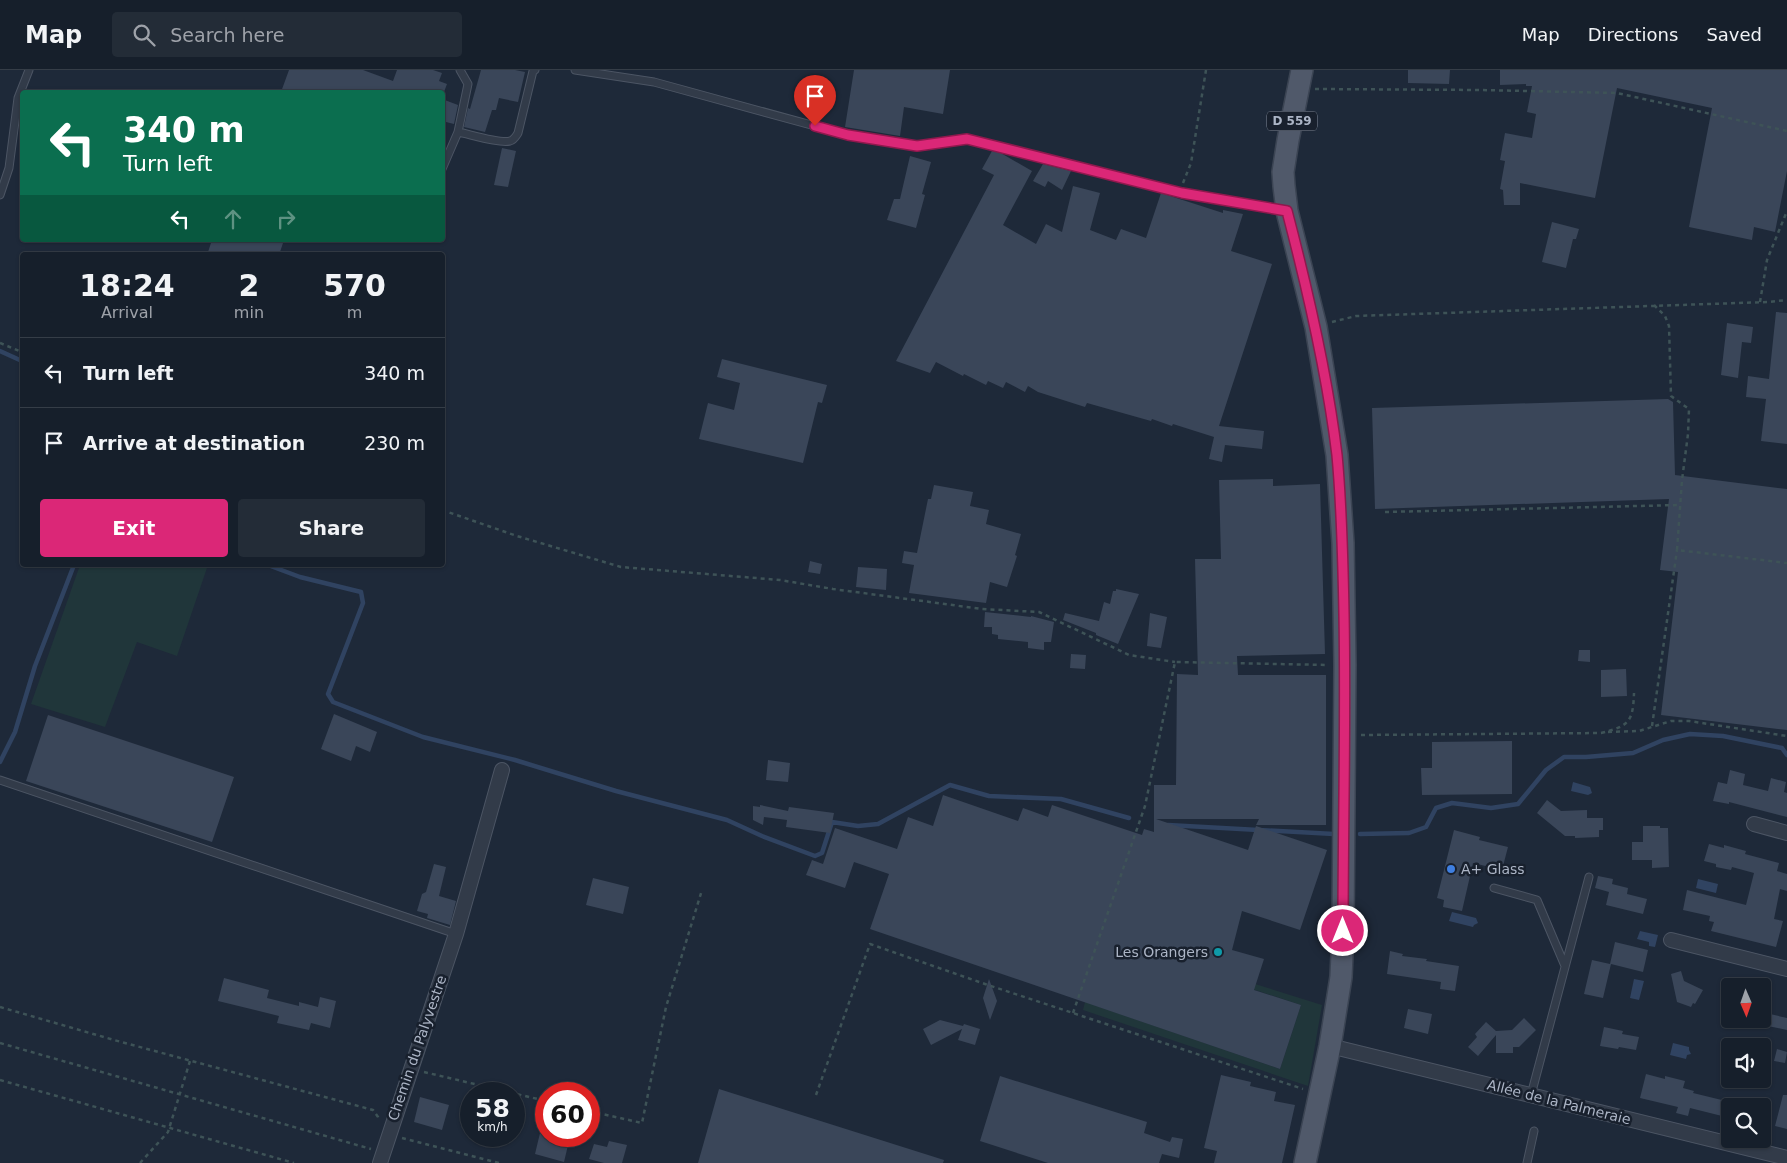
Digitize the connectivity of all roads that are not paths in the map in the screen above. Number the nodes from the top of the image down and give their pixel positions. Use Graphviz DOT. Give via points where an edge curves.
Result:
graph roads {
  1 [pos="30,70"];
  2 [pos="460,70"];
  3 [pos="535,70"];
  4 [pos="576,70"];
  5 [pos="1301,80"];
  6 [pos="21,90"];
  7 [pos="20,93"];
  8 [pos="458,132"];
  9 [pos="445,162"];
  10 [pos="0,195"];
  11 [pos="1287,211"];
  12 [pos="502,770"];
  13 [pos="0,780"];
  14 [pos="1754,824"];
  15 [pos="1787,833"];
  16 [pos="1589,877"];
  17 [pos="1494,888"];
  18 [pos="456,934"];
  19 [pos="1671,940"];
  20 [pos="1565,967"];
  21 [pos="1787,968"];
  22 [pos="1330,1046"];
  23 [pos="1531,1095"];
  24 [pos="1534,1131"];
  25 [pos="1787,1158"];
  26 [pos="374,1160"];
  27 [pos="1305,1163"];
  28 [pos="1527,1163"];
  1 -- 6 [label="lane"];
  2 -- 8 [label="lane" via="468,84"];
  3 -- 8 [label="lane" via="515,139 509,142"];
  4 -- 11 [label="lane" via="654,82 848,135 917,146 967,139 1180,192"];
  5 -- 11 [label="main road, D 559" via="1283,172"];
  7 -- 10 [label="lane" via="10,168"];
  8 -- 9 [label="lane"];
  11 -- 22 [label="main road, D 559" via="1316,327 1337,456 1343,543 1343,931 1341,977"];
  12 -- 18 [label="street, Chemin du Palyvestre"];
  13 -- 18 [label="lane"];
  14 -- 15 [label="street"];
  16 -- 20 [label="lane"];
  17 -- 20 [label="lane" via="1537,900"];
  18 -- 26 [label="street, Chemin du Palyvestre" via="410,1069"];
  19 -- 21 [label="street"];
  20 -- 23 [label="lane"];
  22 -- 23 [label="street, Allée de la Palmeraie"];
  22 -- 27 [label="main road, D 559"];
  23 -- 25 [label="street, Allée de la Palmeraie"];
  24 -- 28 [label="lane"];
}
